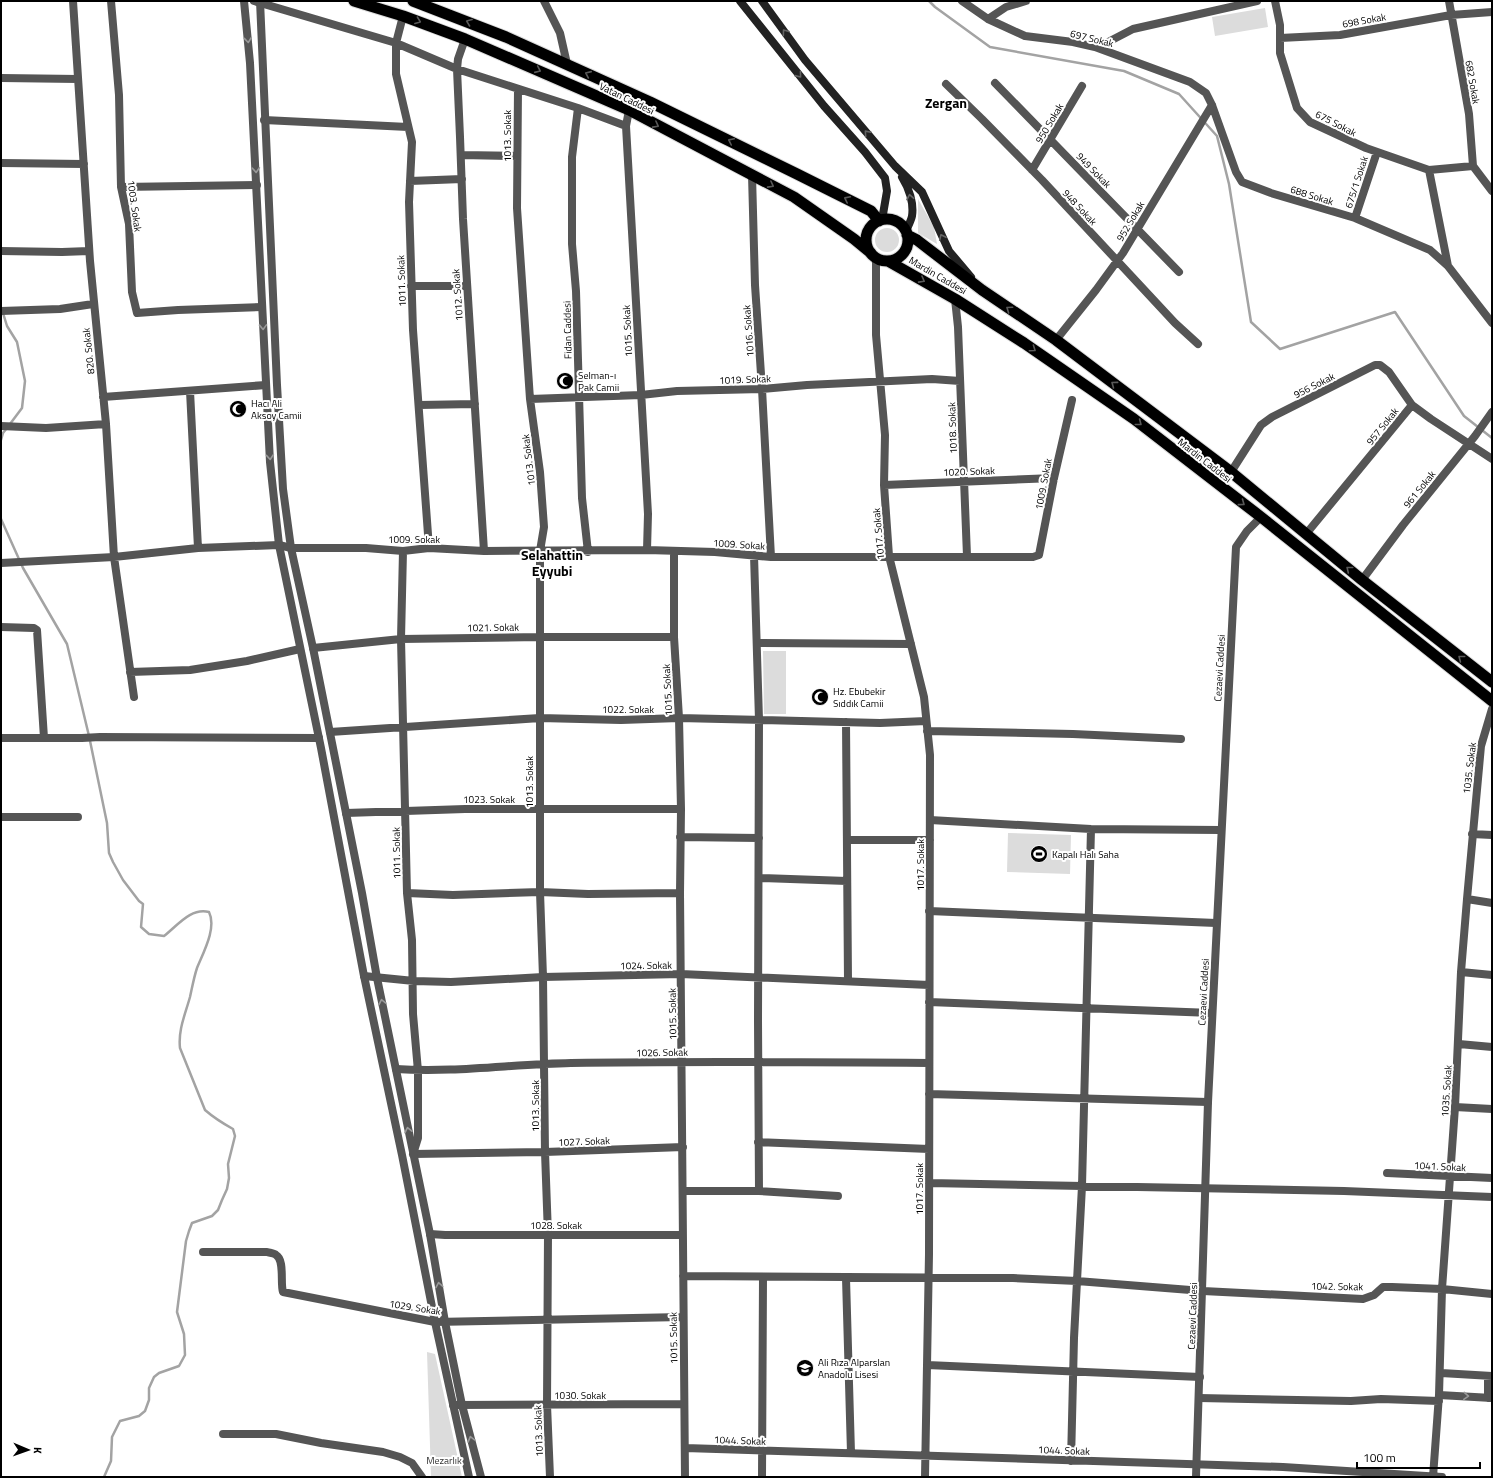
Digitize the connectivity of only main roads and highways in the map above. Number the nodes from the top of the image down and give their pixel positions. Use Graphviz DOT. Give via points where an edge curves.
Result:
graph roads {
  1 [pos="354,1"];
  2 [pos="413,1"];
  3 [pos="740,1"];
  4 [pos="762,1"];
  5 [pos="435,5"];
  6 [pos="895,166"];
  7 [pos="880,220"];
  8 [pos="906,233"];
  9 [pos="873,255"];
  10 [pos="888,261"];
  11 [pos="982,290"];
  12 [pos="1492,682"];
  13 [pos="1492,701"];
  1 -- 9 [label="highway, Vatan Caddesi, one-way" via="465,39 629,110 794,197"];
  2 -- 5 [label="highway, Vatan Caddesi"];
  3 -- 7 [label="main road, one-way" via="885,178 886,191"];
  6 -- 4 [label="main road, Mardin Caddesi, one-way" via="805,60"];
  7 -- 5 [label="highway, Vatan Caddesi, one-way" via="871,211 650,102"];
  8 -- 6 [label="main road, one-way" via="912,217 911,199 907,186"];
  11 -- 6 [label="main road, Mardin Caddesi, one-way" via="949,251 922,192"];
  7 -- 8 [label="highway, Mardin Caddesi" via="896,221"];
  7 -- 9 [label="highway" via="867,234 867,247"];
  8 -- 10 [label="highway, Mardin Caddesi" via="905,251 895,260"];
  8 -- 11 [label="highway, Mardin Caddesi"];
  9 -- 10 [label="highway, Mardin Caddesi"];
  10 -- 13 [label="highway, Mardin Caddesi, one-way" via="956,299 1134,419"];
  12 -- 11 [label="highway, Mardin Caddesi, one-way" via="1362,580 1231,472 1056,340"];
}
